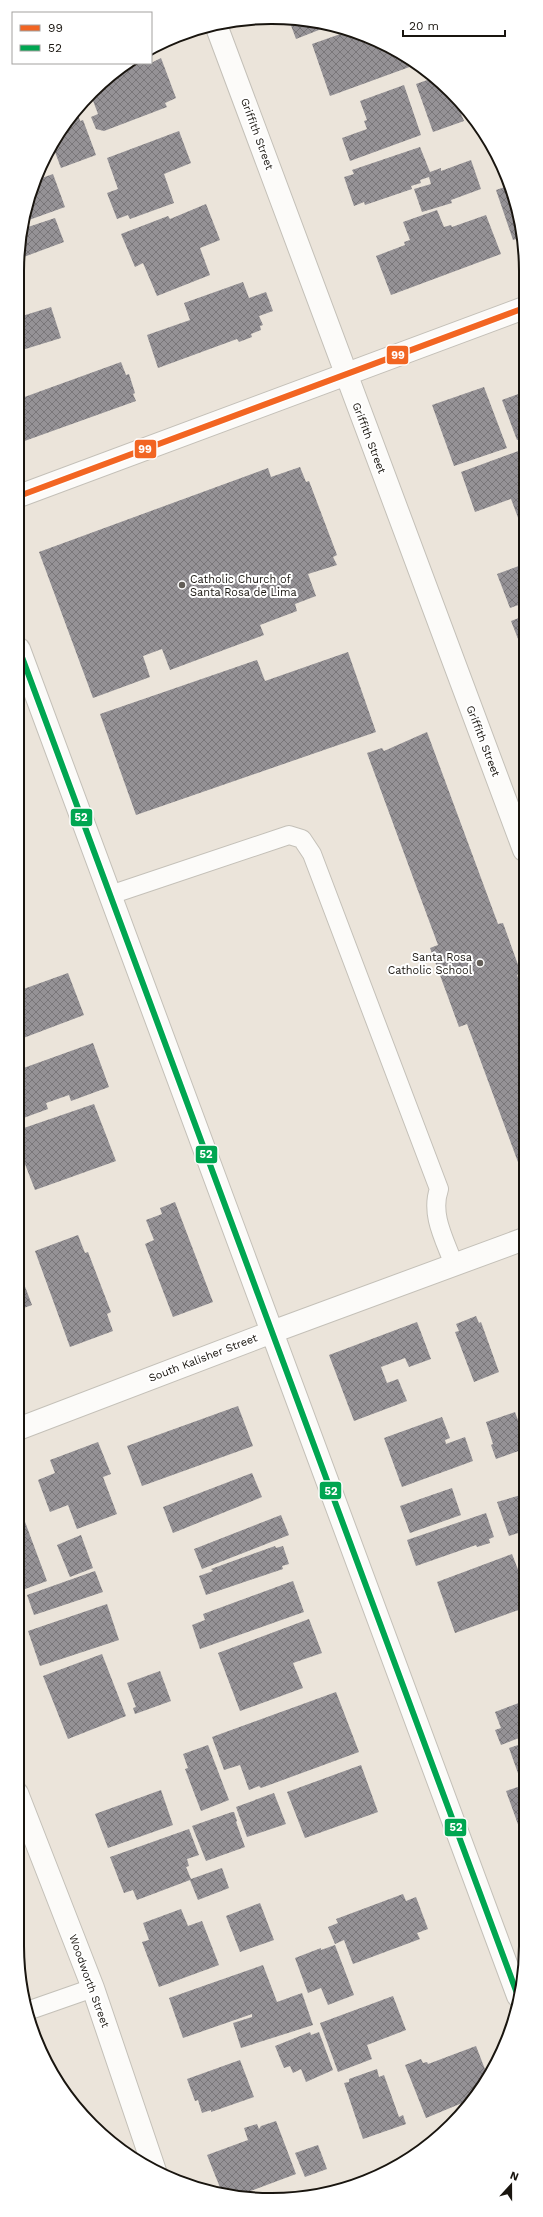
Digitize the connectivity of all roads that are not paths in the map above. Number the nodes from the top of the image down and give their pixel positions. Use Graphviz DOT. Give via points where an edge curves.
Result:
graph roads {
  1 [pos="218,30"];
  2 [pos="519,310"];
  3 [pos="346,374"];
  4 [pos="24,494"];
  5 [pos="24,663"];
  6 [pos="519,837"];
  7 [pos="110,895"];
  8 [pos="519,1241"];
  9 [pos="454,1265"];
  10 [pos="272,1332"];
  11 [pos="24,1427"];
  12 [pos="24,1812"];
  13 [pos="93,1988"];
  14 [pos="515,1988"];
  15 [pos="32,2009"];
  16 [pos="152,2162"];
  1 -- 3 [label="street, Griffith Street"];
  2 -- 3 [label="street"];
  3 -- 4 [label="street"];
  3 -- 6 [label="street, Griffith Street"];
  5 -- 7 [label="street"];
  7 -- 9 [label="lane" via="289,835 302,839 312,854 439,1189 434,1202"];
  7 -- 10 [label="street"];
  8 -- 9 [label="street, South Kalisher Street"];
  9 -- 10 [label="street, South Kalisher Street"];
  10 -- 11 [label="street, South Kalisher Street"];
  10 -- 14 [label="street"];
  12 -- 13 [label="street, Woodworth Street"];
  13 -- 15 [label="lane"];
  13 -- 16 [label="street, Woodworth Street"];
}
